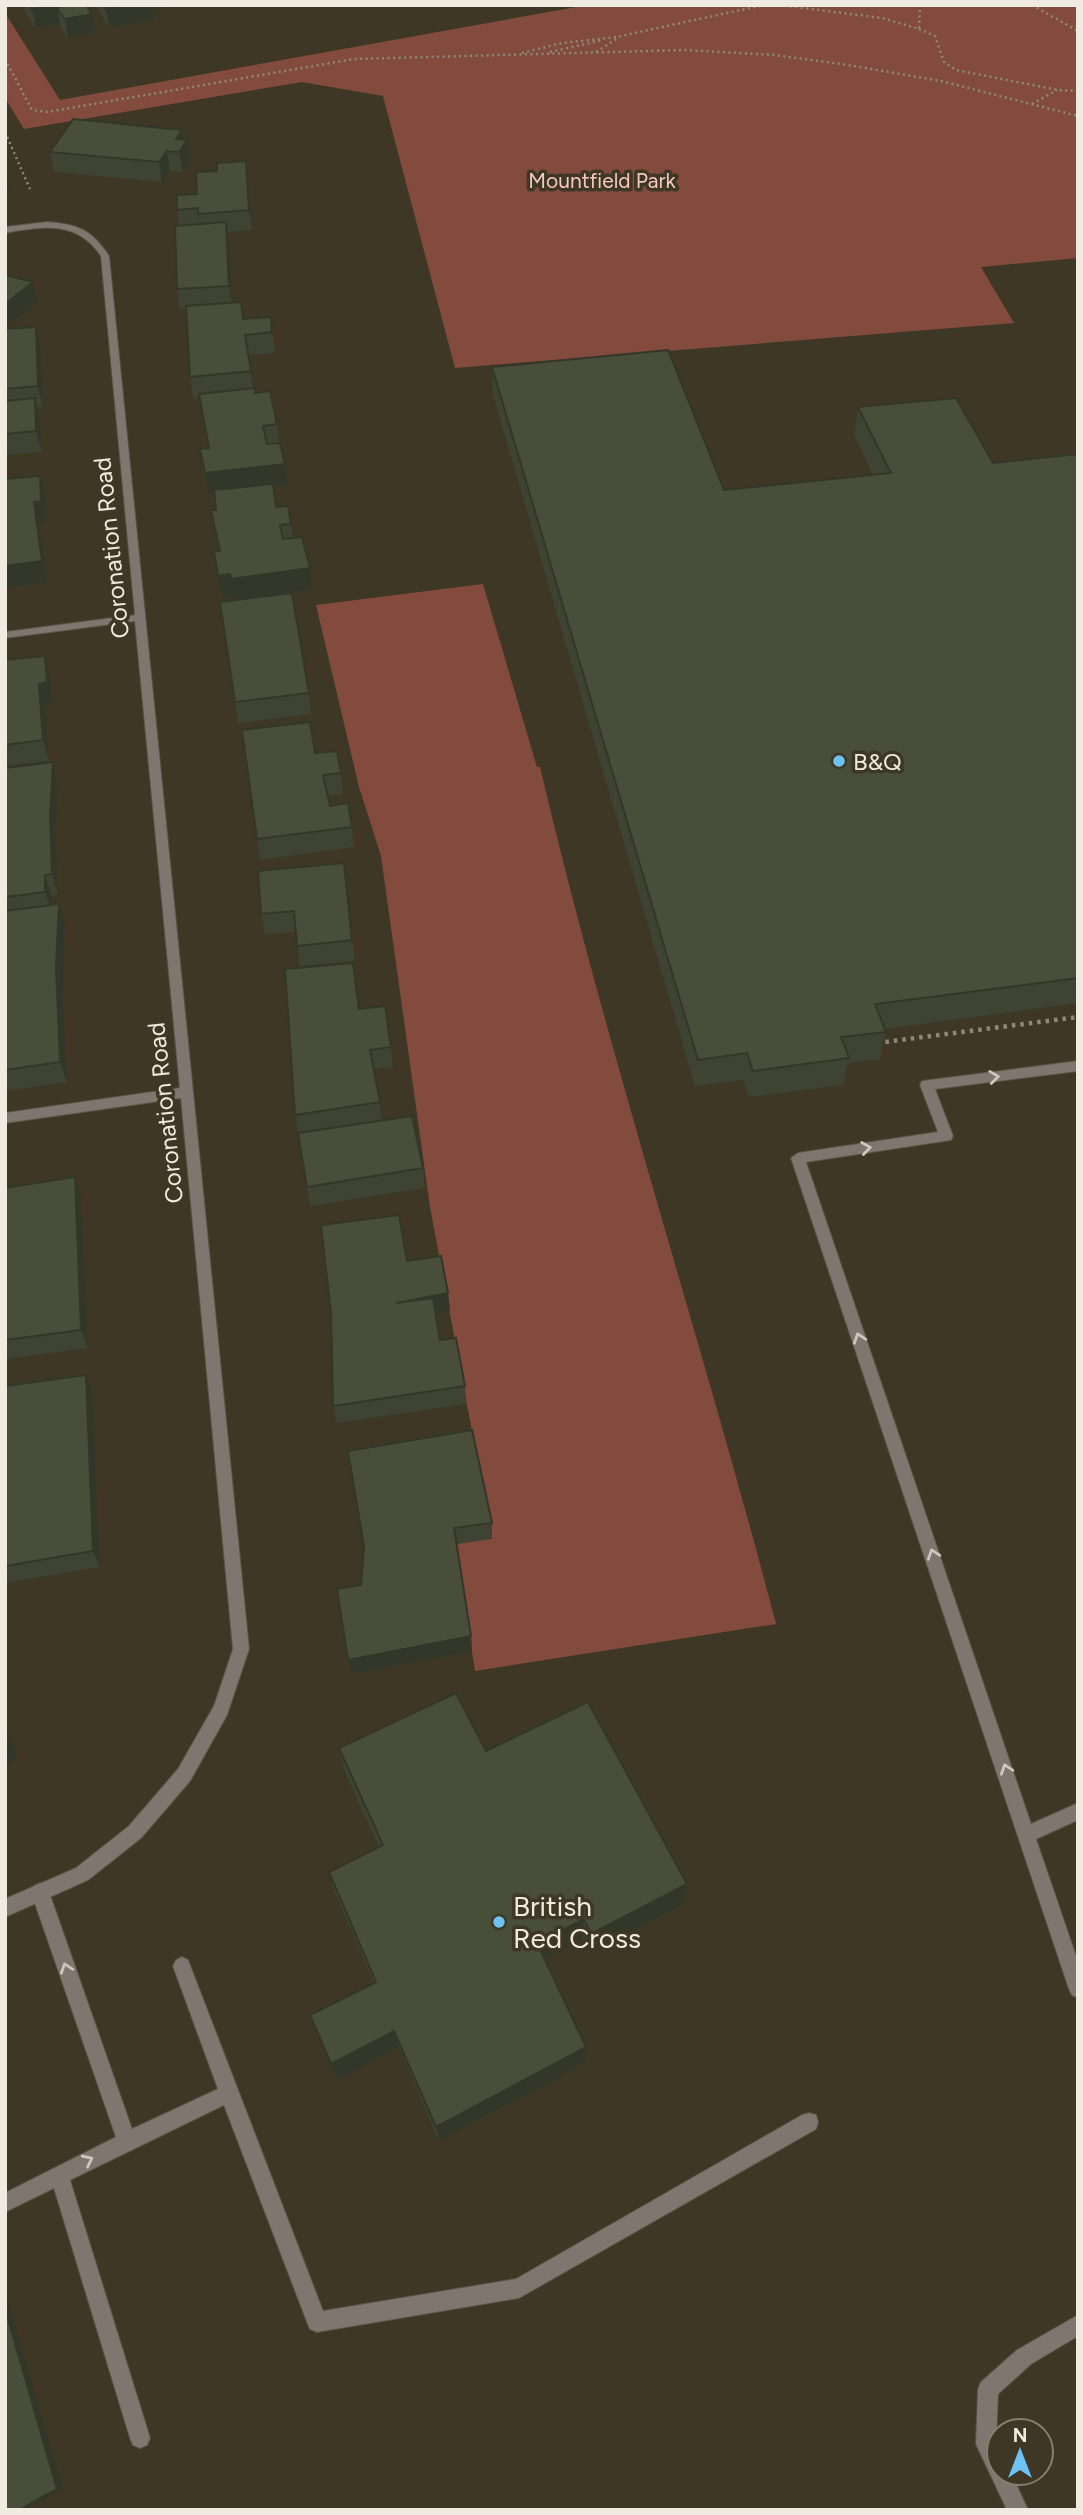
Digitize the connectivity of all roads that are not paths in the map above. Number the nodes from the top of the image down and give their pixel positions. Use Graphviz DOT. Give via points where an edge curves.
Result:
graph roads {
  1 [pos="5,230"];
  2 [pos="141,617"];
  3 [pos="5,635"];
  4 [pos="1078,1066"];
  5 [pos="186,1092"];
  6 [pos="5,1118"];
  7 [pos="1078,1811"];
  8 [pos="1027,1834"];
  9 [pos="40,1892"];
  10 [pos="5,1908"];
  11 [pos="182,1966"];
  12 [pos="1078,1990"];
  13 [pos="229,2093"];
  14 [pos="809,2122"];
  15 [pos="127,2141"];
  16 [pos="59,2175"];
  17 [pos="5,2203"];
  18 [pos="1078,2325"];
  19 [pos="987,2417"];
  20 [pos="140,2438"];
  21 [pos="1007,2487"];
  22 [pos="1018,2510"];
  1 -- 2 [label="street, Coronation Road" via="70,226 98,243 105,256"];
  2 -- 3 [label="street"];
  2 -- 5 [label="street, Coronation Road"];
  8 -- 4 [label="street, one-way" via="798,1158 946,1136 927,1085"];
  5 -- 6 [label="street"];
  5 -- 9 [label="street, Coronation Road" via="241,1649 221,1709 184,1775 135,1832 82,1874"];
  7 -- 8 [label="street"];
  8 -- 12 [label="street"];
  9 -- 10 [label="street, Coronation Road"];
  15 -- 9 [label="street, one-way"];
  11 -- 13 [label="street"];
  13 -- 14 [label="street" via="317,2322 519,2288"];
  13 -- 15 [label="street"];
  16 -- 15 [label="street, one-way"];
  16 -- 17 [label="street"];
  16 -- 20 [label="street"];
  18 -- 19 [label="street" via="1024,2357 988,2389"];
  21 -- 22 [label="street"];
}
